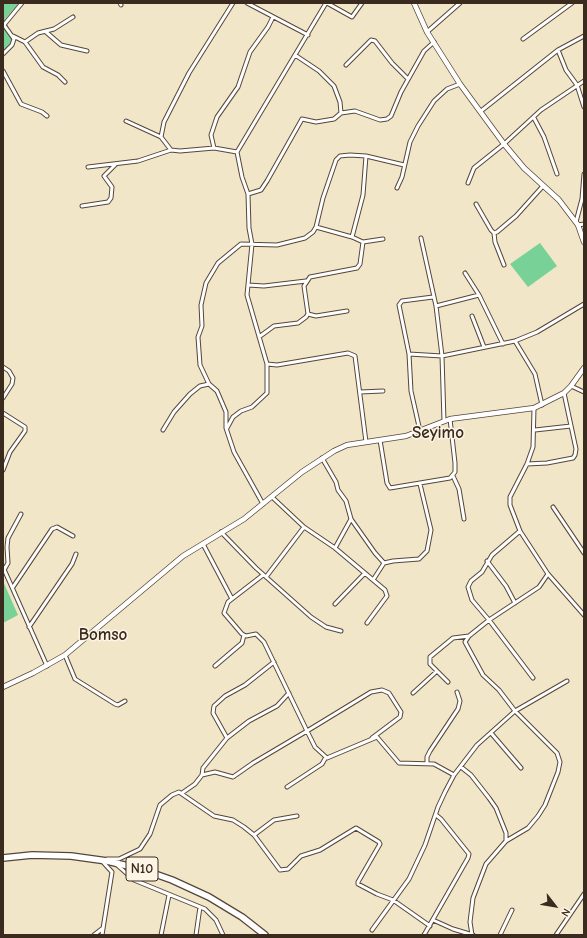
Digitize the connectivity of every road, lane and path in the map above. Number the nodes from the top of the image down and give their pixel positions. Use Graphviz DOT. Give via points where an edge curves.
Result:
graph roads {
  1 [pos="22,3"];
  2 [pos="233,3"];
  3 [pos="247,3"];
  4 [pos="326,3"];
  5 [pos="362,3"];
  6 [pos="414,3"];
  7 [pos="460,3"];
  8 [pos="572,3"];
  9 [pos="73,17"];
  10 [pos="273,17"];
  11 [pos="4,25"];
  12 [pos="46,32"];
  13 [pos="427,32"];
  14 [pos="308,35"];
  15 [pos="13,36"];
  16 [pos="584,36"];
  17 [pos="523,40"];
  18 [pos="25,42"];
  19 [pos="434,42"];
  20 [pos="558,50"];
  21 [pos="87,51"];
  22 [pos="3,54"];
  23 [pos="295,55"];
  24 [pos="346,65"];
  25 [pos="3,71"];
  26 [pos="408,79"];
  27 [pos="584,81"];
  28 [pos="65,82"];
  29 [pos="460,84"];
  30 [pos="577,85"];
  31 [pos="584,107"];
  32 [pos="481,111"];
  33 [pos="341,113"];
  34 [pos="46,116"];
  35 [pos="534,118"];
  36 [pos="126,121"];
  37 [pos="161,137"];
  38 [pos="504,144"];
  39 [pos="214,148"];
  40 [pos="171,150"];
  41 [pos="237,152"];
  42 [pos="366,156"];
  43 [pos="116,164"];
  44 [pos="404,165"];
  45 [pos="88,167"];
  46 [pos="557,174"];
  47 [pos="584,174"];
  48 [pos="468,183"];
  49 [pos="543,186"];
  50 [pos="397,188"];
  51 [pos="248,194"];
  52 [pos="476,204"];
  53 [pos="82,206"];
  54 [pos="577,224"];
  55 [pos="584,224"];
  56 [pos="316,227"];
  57 [pos="494,233"];
  58 [pos="352,237"];
  59 [pos="421,238"];
  60 [pos="383,239"];
  61 [pos="363,242"];
  62 [pos="584,242"];
  63 [pos="252,244"];
  64 [pos="504,265"];
  65 [pos="465,273"];
  66 [pos="306,281"];
  67 [pos="248,285"];
  68 [pos="479,295"];
  69 [pos="433,297"];
  70 [pos="584,304"];
  71 [pos="436,306"];
  72 [pos="347,311"];
  73 [pos="308,314"];
  74 [pos="472,316"];
  75 [pos="259,337"];
  76 [pos="515,341"];
  77 [pos="503,344"];
  78 [pos="484,348"];
  79 [pos="409,354"];
  80 [pos="442,356"];
  81 [pos="268,364"];
  82 [pos="3,367"];
  83 [pos="584,368"];
  84 [pos="210,384"];
  85 [pos="571,386"];
  86 [pos="383,391"];
  87 [pos="360,392"];
  88 [pos="584,392"];
  89 [pos="564,393"];
  90 [pos="3,398"];
  91 [pos="542,405"];
  92 [pos="534,408"];
  93 [pos="3,413"];
  94 [pos="450,419"];
  95 [pos="444,421"];
  96 [pos="571,426"];
  97 [pos="226,428"];
  98 [pos="162,430"];
  99 [pos="535,430"];
  100 [pos="420,431"];
  101 [pos="380,440"];
  102 [pos="366,442"];
  103 [pos="322,458"];
  104 [pos="4,464"];
  105 [pos="527,464"];
  106 [pos="3,470"];
  107 [pos="453,476"];
  108 [pos="420,484"];
  109 [pos="272,497"];
  110 [pos="263,504"];
  111 [pos="553,507"];
  112 [pos="21,514"];
  113 [pos="351,519"];
  114 [pos="464,519"];
  115 [pos="304,528"];
  116 [pos="520,531"];
  117 [pos="221,532"];
  118 [pos="72,536"];
  119 [pos="203,544"];
  120 [pos="335,548"];
  121 [pos="584,553"];
  122 [pos="76,554"];
  123 [pos="487,561"];
  124 [pos="384,563"];
  125 [pos="4,569"];
  126 [pos="365,573"];
  127 [pos="548,574"];
  128 [pos="265,576"];
  129 [pos="373,580"];
  130 [pos="13,587"];
  131 [pos="232,599"];
  132 [pos="515,603"];
  133 [pos="336,604"];
  134 [pos="584,608"];
  135 [pos="580,611"];
  136 [pos="584,615"];
  137 [pos="489,620"];
  138 [pos="367,623"];
  139 [pos="29,627"];
  140 [pos="341,631"];
  141 [pos="244,635"];
  142 [pos="468,636"];
  143 [pos="65,655"];
  144 [pos="274,662"];
  145 [pos="47,666"];
  146 [pos="215,666"];
  147 [pos="436,672"];
  148 [pos="533,678"];
  149 [pos="567,681"];
  150 [pos="448,682"];
  151 [pos="3,687"];
  152 [pos="457,692"];
  153 [pos="290,693"];
  154 [pos="413,693"];
  155 [pos="124,701"];
  156 [pos="516,711"];
  157 [pos="307,731"];
  158 [pos="491,733"];
  159 [pos="226,738"];
  160 [pos="372,738"];
  161 [pos="326,757"];
  162 [pos="427,763"];
  163 [pos="461,767"];
  164 [pos="521,768"];
  165 [pos="202,775"];
  166 [pos="454,775"];
  167 [pos="287,787"];
  168 [pos="182,793"];
  169 [pos="436,815"];
  170 [pos="297,816"];
  171 [pos="254,836"];
  172 [pos="506,841"];
  173 [pos="3,858"];
  174 [pos="98,860"];
  175 [pos="114,863"];
  176 [pos="584,894"];
  177 [pos="169,895"];
  178 [pos="393,900"];
  179 [pos="200,907"];
  180 [pos="512,910"];
  181 [pos="433,920"];
  182 [pos="430,926"];
  183 [pos="104,928"];
  184 [pos="372,930"];
  185 [pos="94,935"];
  186 [pos="102,935"];
  187 [pos="160,935"];
  188 [pos="196,935"];
  189 [pos="223,935"];
  190 [pos="265,935"];
  191 [pos="424,935"];
  192 [pos="473,935"];
  193 [pos="500,935"];
  194 [pos="556,935"];
  1 -- 11 [label="street"];
  2 -- 37 [label="street" via="189,73 164,122"];
  3 -- 10 [label="street"];
  4 -- 5 [label="street" via="352,18"];
  4 -- 14 [label="street"];
  6 -- 13 [label="street"];
  7 -- 13 [label="street"];
  8 -- 17 [label="street"];
  9 -- 12 [label="street"];
  10 -- 14 [label="street"];
  10 -- 39 [label="street" via="250,52 238,87 217,117 211,136"];
  11 -- 15 [label="street"];
  12 -- 18 [label="street" via="38,33"];
  12 -- 21 [label="street" via="61,44"];
  13 -- 19 [label="street"];
  14 -- 23 [label="street"];
  15 -- 18 [label="street"];
  15 -- 22 [label="street" via="12,44"];
  16 -- 20 [label="street"];
  18 -- 28 [label="street" via="43,67"];
  19 -- 26 [label="street" via="424,51"];
  19 -- 29 [label="street"];
  20 -- 30 [label="street" via="566,70"];
  20 -- 32 [label="street"];
  23 -- 33 [label="street" via="319,71 334,86"];
  23 -- 41 [label="street"];
  24 -- 26 [label="street" via="371,40"];
  25 -- 34 [label="street" via="21,104"];
  26 -- 33 [label="street" via="391,116 387,119 380,120 355,111"];
  27 -- 30 [label="street"];
  29 -- 32 [label="street"];
  29 -- 44 [label="street" via="447,89 434,101 410,142"];
  30 -- 31 [label="street"];
  30 -- 35 [label="street" via="541,110"];
  32 -- 38 [label="street"];
  33 -- 51 [label="street" via="334,118 316,122 302,119 261,190"];
  35 -- 38 [label="street"];
  35 -- 46 [label="street" via="544,137"];
  36 -- 37 [label="street"];
  37 -- 40 [label="street"];
  38 -- 48 [label="street" via="474,168"];
  38 -- 49 [label="street"];
  39 -- 40 [label="street"];
  39 -- 41 [label="street"];
  40 -- 43 [label="street" via="138,162"];
  41 -- 51 [label="street"];
  42 -- 44 [label="street"];
  42 -- 56 [label="street" via="345,155 336,160"];
  42 -- 58 [label="street" via="363,195"];
  43 -- 45 [label="street"];
  43 -- 53 [label="street" via="104,176 112,187 108,202"];
  44 -- 50 [label="street"];
  47 -- 54 [label="street"];
  49 -- 54 [label="street" via="559,200"];
  49 -- 57 [label="street" via="516,216"];
  51 -- 63 [label="street"];
  52 -- 57 [label="street"];
  54 -- 55 [label="street"];
  54 -- 62 [label="street"];
  56 -- 58 [label="street"];
  56 -- 63 [label="street" via="305,238 291,242 272,246"];
  57 -- 64 [label="street"];
  58 -- 61 [label="street"];
  59 -- 69 [label="street"];
  60 -- 61 [label="street"];
  61 -- 66 [label="street" via="360,264 357,268 315,275"];
  63 -- 67 [label="street"];
  63 -- 84 [label="street" via="241,244 218,263 206,283 201,305 202,326 198,338 200,365"];
  65 -- 68 [label="street"];
  66 -- 67 [label="street" via="264,286"];
  66 -- 73 [label="street" via="304,286"];
  67 -- 75 [label="street" via="247,295"];
  68 -- 71 [label="street"];
  68 -- 77 [label="street"];
  69 -- 71 [label="street"];
  69 -- 79 [label="street" via="402,301 399,305"];
  70 -- 76 [label="street"];
  71 -- 80 [label="street"];
  72 -- 73 [label="street" via="316,316"];
  73 -- 75 [label="street" via="298,323 274,326"];
  74 -- 78 [label="street"];
  75 -- 81 [label="street"];
  76 -- 77 [label="street"];
  76 -- 91 [label="street" via="535,374"];
  77 -- 78 [label="street"];
  78 -- 80 [label="street"];
  79 -- 80 [label="street"];
  79 -- 100 [label="street" via="411,391"];
  80 -- 95 [label="street"];
  81 -- 87 [label="street" via="277,365 351,353 356,358"];
  81 -- 97 [label="street" via="267,393 252,407 233,417"];
  82 -- 90 [label="street" via="9,370 13,378"];
  83 -- 85 [label="street"];
  84 -- 97 [label="street" via="217,391 226,412"];
  84 -- 98 [label="street" via="200,386 190,394"];
  85 -- 88 [label="street"];
  85 -- 89 [label="street"];
  86 -- 87 [label="street"];
  87 -- 102 [label="street"];
  89 -- 91 [label="street"];
  89 -- 96 [label="street"];
  91 -- 92 [label="street"];
  92 -- 94 [label="street"];
  92 -- 99 [label="street"];
  93 -- 104 [label="street" via="25,427"];
  94 -- 95 [label="street"];
  94 -- 107 [label="street" via="455,463"];
  95 -- 100 [label="street"];
  96 -- 99 [label="street"];
  96 -- 105 [label="street" via="576,449 573,458"];
  97 -- 110 [label="street" via="243,470"];
  99 -- 105 [label="street"];
  100 -- 101 [label="street"];
  101 -- 102 [label="street"];
  101 -- 108 [label="street" via="388,486 395,488"];
  102 -- 103 [label="street" via="341,447"];
  103 -- 109 [label="street"];
  103 -- 113 [label="street" via="346,501"];
  104 -- 106 [label="street"];
  105 -- 116 [label="street" via="510,497 512,513"];
  107 -- 108 [label="street"];
  107 -- 114 [label="street" via="459,489"];
  108 -- 124 [label="street" via="431,530 429,547 420,559"];
  109 -- 110 [label="street"];
  109 -- 115 [label="street"];
  110 -- 117 [label="street"];
  111 -- 121 [label="street"];
  112 -- 125 [label="street" via="8,538 8,563"];
  113 -- 120 [label="street"];
  113 -- 124 [label="street"];
  115 -- 120 [label="street"];
  115 -- 128 [label="street"];
  116 -- 123 [label="street"];
  116 -- 127 [label="street"];
  117 -- 119 [label="street"];
  117 -- 128 [label="street"];
  118 -- 130 [label="street" via="57,527 52,529"];
  119 -- 131 [label="street"];
  119 -- 143 [label="street" via="168,568"];
  120 -- 126 [label="street"];
  122 -- 139 [label="street" via="72,564"];
  123 -- 132 [label="street"];
  123 -- 137 [label="street" via="482,572 471,580 468,587 472,600"];
  124 -- 129 [label="street"];
  125 -- 130 [label="street"];
  126 -- 129 [label="street"];
  126 -- 133 [label="street"];
  127 -- 132 [label="street" via="539,587"];
  127 -- 135 [label="street"];
  128 -- 131 [label="street"];
  128 -- 140 [label="street" via="311,617 326,627"];
  129 -- 138 [label="street" via="387,593"];
  130 -- 139 [label="street"];
  131 -- 141 [label="street" via="225,606 225,616"];
  132 -- 137 [label="street"];
  134 -- 135 [label="street"];
  135 -- 136 [label="street"];
  137 -- 142 [label="street"];
  137 -- 148 [label="street"];
  139 -- 145 [label="street"];
  141 -- 144 [label="street" via="258,635"];
  141 -- 146 [label="street" via="242,643"];
  142 -- 147 [label="street" via="453,638 430,657 430,664"];
  142 -- 156 [label="street" via="466,646 477,667"];
  143 -- 145 [label="street"];
  143 -- 155 [label="street" via="75,679 115,704"];
  144 -- 153 [label="street"];
  144 -- 159 [label="street" via="214,706 213,713"];
  145 -- 151 [label="street"];
  147 -- 150 [label="street"];
  147 -- 154 [label="street"];
  149 -- 156 [label="street"];
  152 -- 162 [label="street" via="460,701 458,709 430,751"];
  153 -- 157 [label="street"];
  153 -- 159 [label="street" via="277,706 249,721"];
  156 -- 158 [label="street"];
  156 -- 172 [label="street" via="557,753 560,762 545,805 538,816 528,828"];
  157 -- 160 [label="street" via="371,692 382,690 389,693 401,712 400,717"];
  157 -- 161 [label="street" via="315,747"];
  157 -- 165 [label="street" via="233,777 215,772"];
  158 -- 163 [label="street" via="477,745"];
  158 -- 164 [label="street"];
  159 -- 165 [label="street" via="203,768"];
  160 -- 161 [label="street" via="329,758"];
  160 -- 162 [label="street" via="377,737 399,763"];
  161 -- 167 [label="street" via="322,764"];
  162 -- 166 [label="street"];
  163 -- 166 [label="street"];
  163 -- 172 [label="street" via="471,775 496,808 505,829"];
  165 -- 168 [label="street" via="195,784"];
  166 -- 169 [label="street"];
  168 -- 171 [label="street" via="208,813 233,820"];
  168 -- 174 [label="street" via="172,795 160,805 150,834 138,851 119,859"];
  169 -- 178 [label="street" via="412,874"];
  169 -- 181 [label="street" via="469,854 464,868"];
  170 -- 171 [label="street" via="274,820"];
  171 -- 178 [label="street" via="276,867 282,871 288,869 301,856 320,850 356,828 380,844 358,883"];
  172 -- 192 [label="street" via="486,864 473,898 470,922"];
  173 -- 174 [label="highway, N10" via="43,855"];
  174 -- 175 [label="highway, N10"];
  174 -- 183 [label="street" via="112,872"];
  175 -- 177 [label="street" via="134,880"];
  175 -- 190 [label="highway, N10" via="156,874 196,890 234,912"];
  176 -- 194 [label="street"];
  177 -- 179 [label="street"];
  177 -- 187 [label="street"];
  178 -- 182 [label="street"];
  178 -- 184 [label="street"];
  179 -- 188 [label="street"];
  179 -- 189 [label="street" via="213,916"];
  180 -- 193 [label="street"];
  181 -- 182 [label="street"];
  181 -- 192 [label="street"];
  182 -- 191 [label="street"];
  183 -- 185 [label="street"];
  183 -- 186 [label="street"];
}
